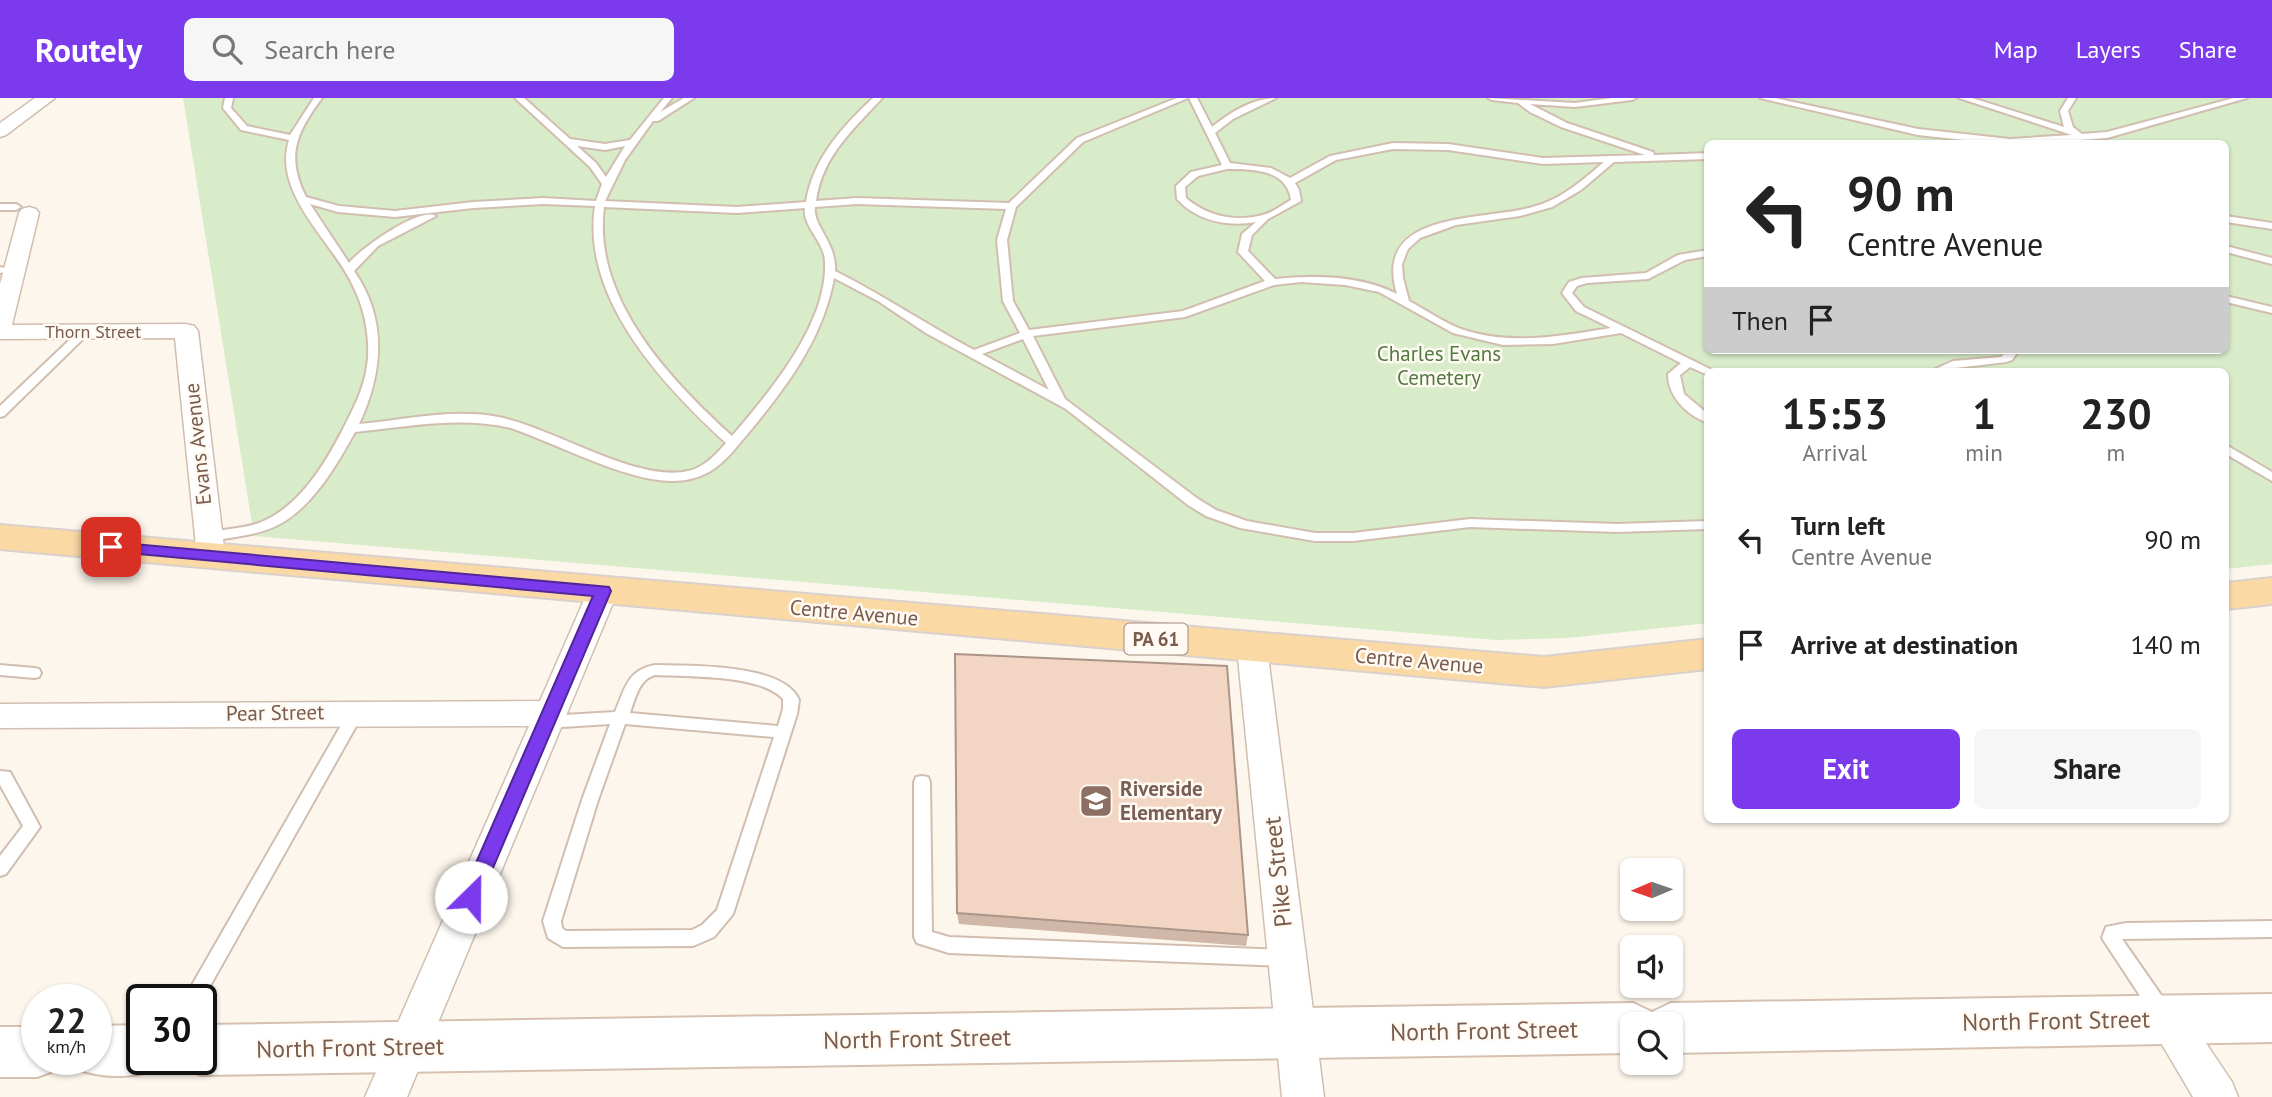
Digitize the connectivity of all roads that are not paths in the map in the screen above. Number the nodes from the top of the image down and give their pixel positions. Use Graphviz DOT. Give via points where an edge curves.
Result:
graph roads {
  1 [pos="46,98"];
  2 [pos="229,98"];
  3 [pos="318,98"];
  4 [pos="519,98"];
  5 [pos="668,98"];
  6 [pos="690,98"];
  7 [pos="878,98"];
  8 [pos="1184,98"];
  9 [pos="1193,98"];
  10 [pos="1272,98"];
  11 [pos="1492,98"];
  12 [pos="1632,98"];
  13 [pos="1764,98"];
  14 [pos="1963,98"];
  15 [pos="2072,98"];
  16 [pos="2243,98"];
  17 [pos="1522,102"];
  18 [pos="648,123"];
  19 [pos="0,131"];
  20 [pos="1210,132"];
  21 [pos="2075,133"];
  22 [pos="2088,137"];
  23 [pos="294,138"];
  24 [pos="1984,140"];
  25 [pos="2041,140"];
  26 [pos="2097,140"];
  27 [pos="566,141"];
  28 [pos="636,141"];
  29 [pos="1704,156"];
  30 [pos="1662,158"];
  31 [pos="1612,159"];
  32 [pos="1227,166"];
  33 [pos="1290,182"];
  34 [pos="606,183"];
  35 [pos="300,198"];
  36 [pos="599,203"];
  37 [pos="810,204"];
  38 [pos="1011,206"];
  39 [pos="0,207"];
  40 [pos="448,208"];
  41 [pos="22,210"];
  42 [pos="1265,219"];
  43 [pos="2229,219"];
  44 [pos="2272,226"];
  45 [pos="2229,250"];
  46 [pos="1704,254"];
  47 [pos="2272,261"];
  48 [pos="348,271"];
  49 [pos="830,272"];
  50 [pos="1272,282"];
  51 [pos="2229,300"];
  52 [pos="1404,301"];
  53 [pos="2272,310"];
  54 [pos="0,330"];
  55 [pos="1621,330"];
  56 [pos="186,331"];
  57 [pos="84,332"];
  58 [pos="1026,334"];
  59 [pos="973,354"];
  60 [pos="2012,354"];
  61 [pos="1688,363"];
  62 [pos="1944,368"];
  63 [pos="1704,370"];
  64 [pos="1060,400"];
  65 [pos="0,413"];
  66 [pos="1704,416"];
  67 [pos="349,429"];
  68 [pos="733,443"];
  69 [pos="2229,451"];
  70 [pos="2272,477"];
  71 [pos="1704,524"];
  72 [pos="4,542"];
  73 [pos="210,547"];
  74 [pos="603,591"];
  75 [pos="2271,592"];
  76 [pos="2229,596"];
  77 [pos="1252,648"];
  78 [pos="1704,653"];
  79 [pos="0,670"];
  80 [pos="34,673"];
  81 [pos="356,712"];
  82 [pos="0,716"];
  83 [pos="549,718"];
  84 [pos="620,719"];
  85 [pos="783,732"];
  86 [pos="0,777"];
  87 [pos="922,782"];
  88 [pos="0,869"];
  89 [pos="2272,929"];
  90 [pos="1287,958"];
  91 [pos="202,984"];
  92 [pos="2272,1018"];
  93 [pos="2166,1019"];
  94 [pos="1620,1028"];
  95 [pos="1683,1028"];
  96 [pos="1296,1034"];
  97 [pos="407,1047"];
  98 [pos="217,1050"];
  99 [pos="0,1052"];
  100 [pos="21,1052"];
  101 [pos="386,1097"];
  102 [pos="1303,1097"];
  103 [pos="2217,1097"];
  1 -- 19 [label="street"];
  2 -- 23 [label="lane" via="227,108 244,128"];
  3 -- 23 [label="lane"];
  4 -- 27 [label="lane"];
  5 -- 18 [label="lane"];
  6 -- 18 [label="lane"];
  7 -- 37 [label="lane" via="828,152"];
  8 -- 38 [label="lane" via="1080,140"];
  9 -- 20 [label="lane"];
  10 -- 20 [label="lane" via="1230,117"];
  11 -- 17 [label="lane"];
  12 -- 17 [label="lane" via="1587,105"];
  13 -- 24 [label="lane" via="1841,117"];
  14 -- 21 [label="lane"];
  15 -- 21 [label="lane" via="2064,111"];
  16 -- 22 [label="lane"];
  17 -- 30 [label="lane" via="1605,140"];
  18 -- 28 [label="lane"];
  20 -- 32 [label="lane"];
  21 -- 22 [label="lane"];
  22 -- 25 [label="lane"];
  22 -- 26 [label="lane"];
  23 -- 35 [label="lane" via="290,171"];
  27 -- 28 [label="lane" via="589,147"];
  27 -- 34 [label="lane"];
  28 -- 34 [label="lane"];
  29 -- 30 [label="lane"];
  30 -- 31 [label="lane"];
  31 -- 33 [label="lane" via="1543,161 1448,147 1393,146 1333,158"];
  31 -- 52 [label="lane" via="1580,188 1546,206 1503,218 1448,223 1417,235 1405,245 1396,267"];
  32 -- 33 [label="lane" via="1261,169"];
  32 -- 42 [label="lane" via="1183,180 1178,189 1180,199 1188,208 1212,218"];
  33 -- 42 [label="lane" via="1297,191 1296,201"];
  34 -- 36 [label="lane"];
  35 -- 40 [label="lane" via="381,214"];
  35 -- 48 [label="lane"];
  36 -- 37 [label="lane" via="737,210"];
  36 -- 40 [label="lane" via="519,202"];
  36 -- 68 [label="lane" via="602,262 618,308 686,400"];
  37 -- 38 [label="lane"];
  37 -- 49 [label="lane" via="810,218 829,251"];
  38 -- 58 [label="lane" via="1002,240 1008,301"];
  39 -- 41 [label="lane"];
  40 -- 48 [label="lane" via="374,244"];
  41 -- 54 [label="street"];
  42 -- 50 [label="lane" via="1247,234 1243,252"];
  43 -- 44 [label="lane"];
  45 -- 47 [label="lane"];
  46 -- 55 [label="lane" via="1682,257 1648,276 1573,284 1567,293 1580,309"];
  48 -- 67 [label="lane" via="365,301 373,352 369,387"];
  49 -- 59 [label="lane"];
  49 -- 68 [label="lane" via="810,341"];
  50 -- 52 [label="lane" via="1318,278 1382,290"];
  50 -- 58 [label="lane" via="1185,314"];
  51 -- 53 [label="lane"];
  52 -- 55 [label="lane" via="1457,331 1503,342 1553,341"];
  54 -- 57 [label="street, Thorn Street"];
  55 -- 61 [label="lane"];
  56 -- 57 [label="street, Thorn Street"];
  56 -- 73 [label="street, Evans Avenue"];
  57 -- 65 [label="lane"];
  58 -- 59 [label="lane"];
  58 -- 64 [label="lane"];
  59 -- 64 [label="lane"];
  60 -- 62 [label="lane" via="2002,360"];
  61 -- 63 [label="lane"];
  61 -- 66 [label="lane" via="1674,374 1675,388 1681,399"];
  64 -- 71 [label="lane" via="1193,502 1245,525 1342,537 1470,523 1617,528"];
  67 -- 68 [label="lane" via="492,420 640,472 667,477 703,469"];
  67 -- 73 [label="lane" via="322,477 294,507 271,523"];
  69 -- 70 [label="lane"];
  72 -- 73 [label="main road, Centre Avenue / PA 61"];
  73 -- 74 [label="main road, Centre Avenue / PA 61"];
  74 -- 77 [label="main road, Centre Avenue / PA 61"];
  74 -- 83 [label="street"];
  75 -- 76 [label="main road"];
  77 -- 78 [label="main road, Centre Avenue / PA 61" via="1544,672"];
  77 -- 90 [label="street, Pike Street"];
  79 -- 80 [label="lane"];
  81 -- 82 [label="street, Pear Street"];
  81 -- 83 [label="street, Pear Street"];
  81 -- 91 [label="lane"];
  83 -- 84 [label="lane"];
  83 -- 97 [label="street"];
  84 -- 85 [label="lane"];
  84 -- 85 [label="lane" via="636,680 645,672 694,673 760,679 782,686 792,701"];
  84 -- 85 [label="lane" via="552,921 554,932 563,939 692,938 708,931 724,914"];
  86 -- 88 [label="lane" via="32,827"];
  87 -- 90 [label="lane" via="923,937 949,945"];
  89 -- 93 [label="lane" via="2112,933 2111,938"];
  90 -- 96 [label="street, Pike Street"];
  92 -- 93 [label="street, North Front Street"];
  93 -- 95 [label="street, North Front Street"];
  93 -- 103 [label="street"];
  94 -- 96 [label="street, North Front Street"];
  96 -- 97 [label="street, North Front Street"];
  96 -- 102 [label="street, Pike Street"];
  97 -- 98 [label="street, North Front Street"];
  97 -- 101 [label="street"];
  99 -- 100 [label="street"];
}
